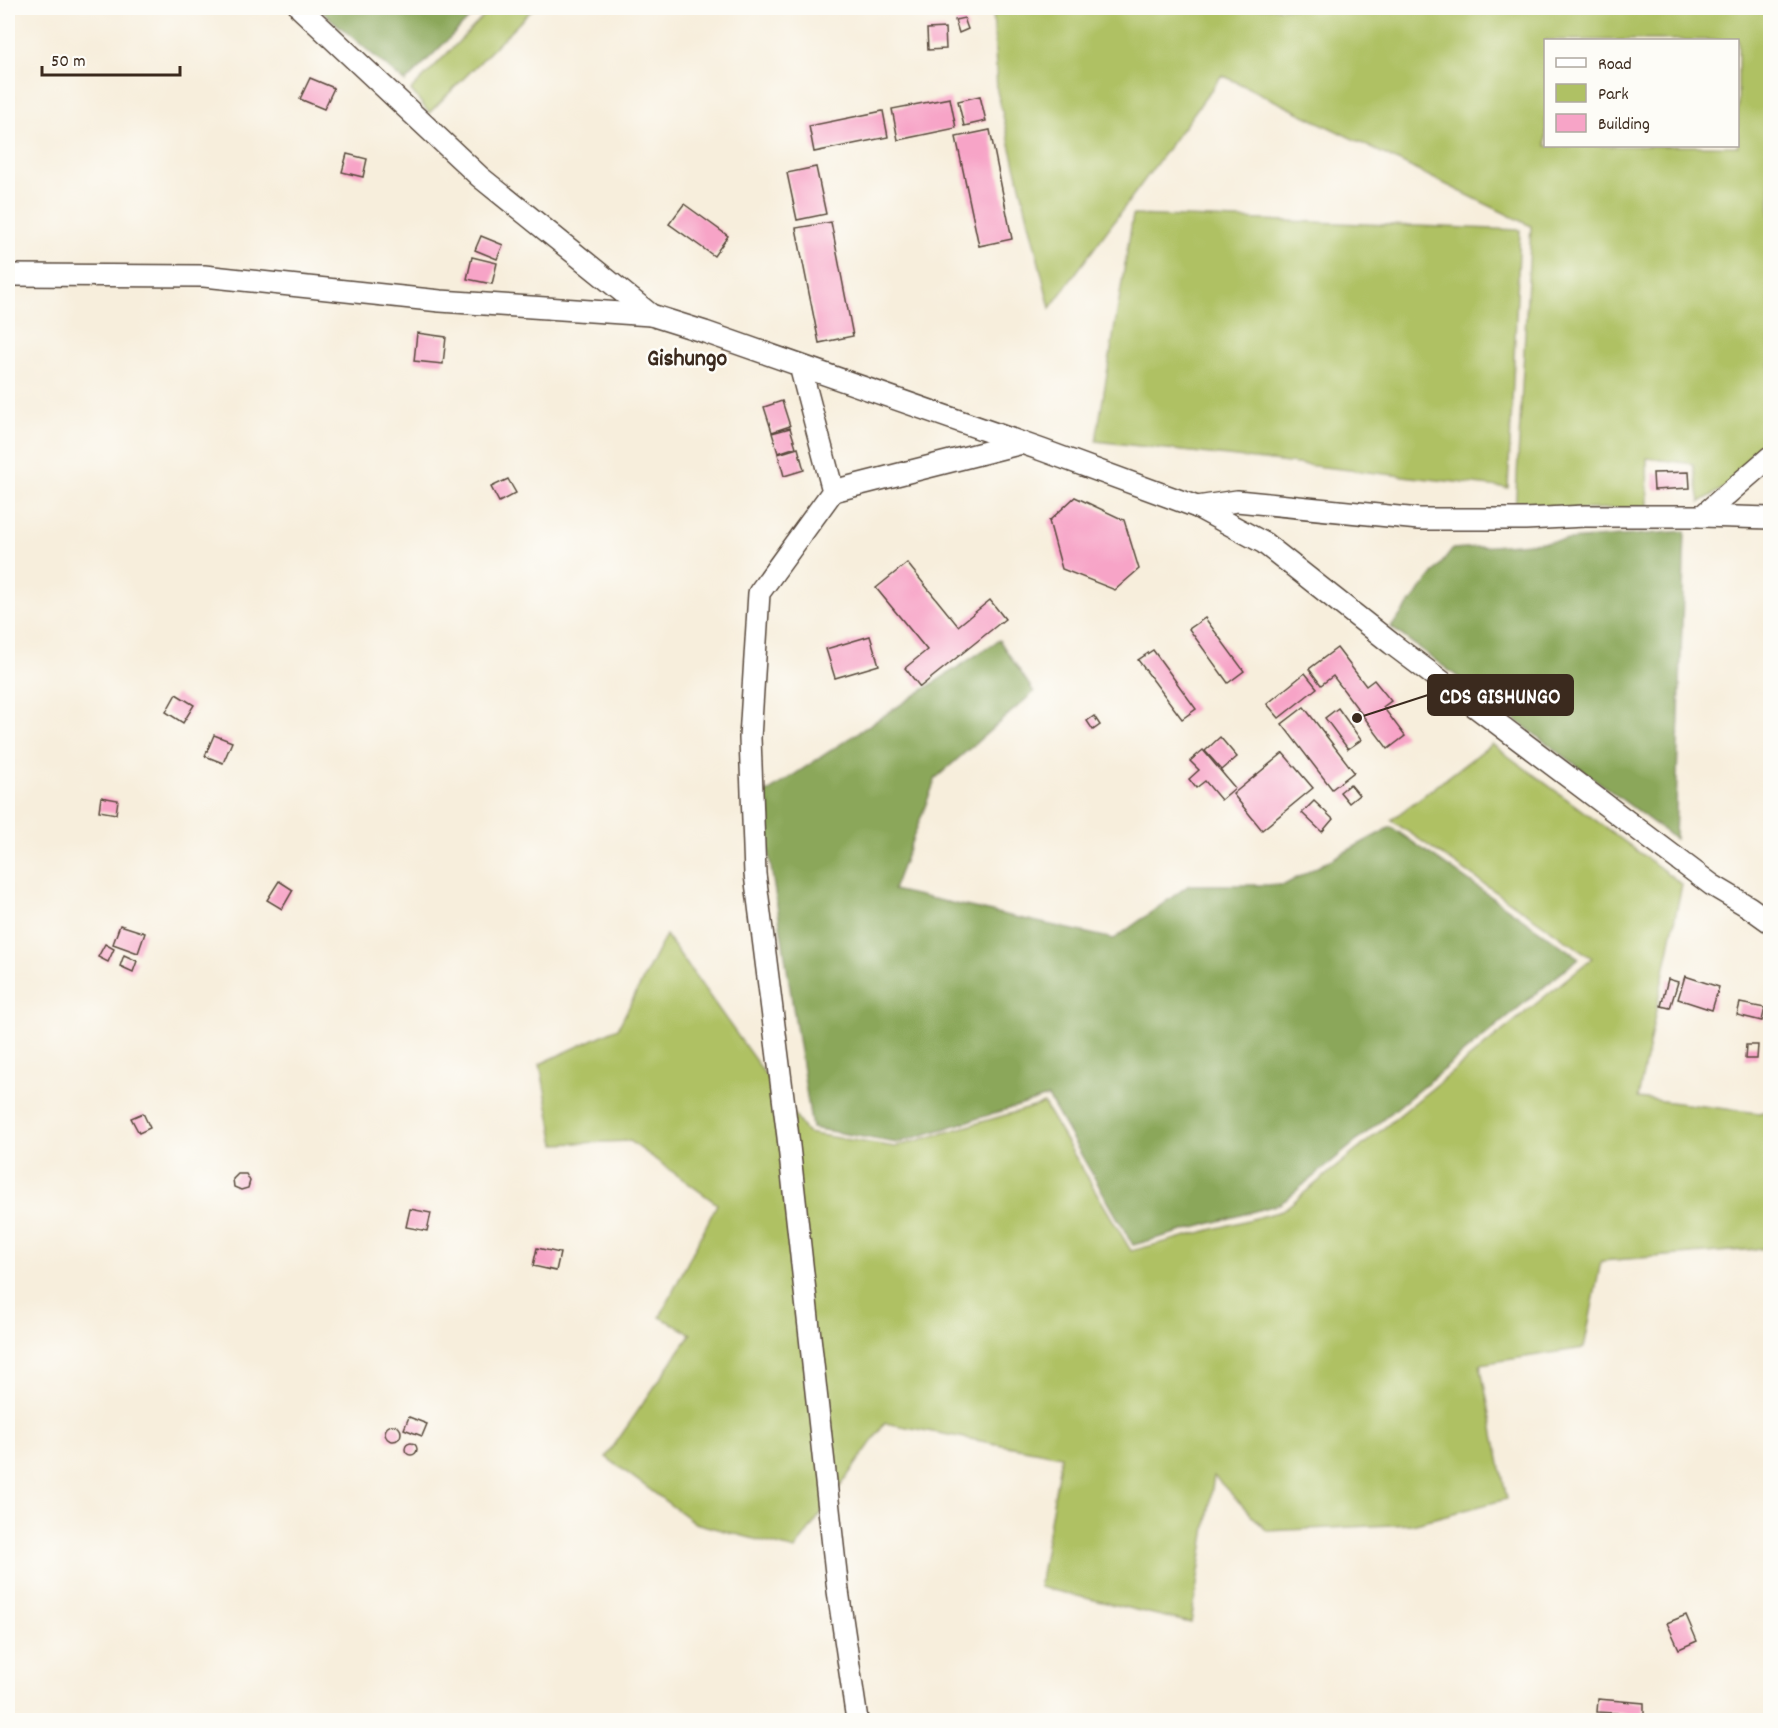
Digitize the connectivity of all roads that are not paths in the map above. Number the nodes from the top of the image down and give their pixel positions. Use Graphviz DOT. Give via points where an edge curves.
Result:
graph roads {
  1 [pos="300,8"];
  2 [pos="8,275"];
  3 [pos="651,315"];
  4 [pos="800,366"];
  5 [pos="1022,443"];
  6 [pos="1770,457"];
  7 [pos="833,491"];
  8 [pos="1197,507"];
  9 [pos="1702,516"];
  10 [pos="1770,518"];
  11 [pos="1770,922"];
  12 [pos="857,1720"];
  1 -- 3 [label="street" via="480,177"];
  2 -- 3 [label="street" via="204,276 440,301"];
  3 -- 4 [label="street"];
  4 -- 5 [label="street"];
  4 -- 7 [label="street"];
  5 -- 7 [label="street"];
  5 -- 8 [label="street"];
  6 -- 9 [label="street"];
  7 -- 12 [label="street" via="759,593 750,738 755,874 838,1591"];
  8 -- 9 [label="street" via="1237,501 1419,519"];
  8 -- 11 [label="street" via="1264,543 1712,885"];
  9 -- 10 [label="street"];
}
